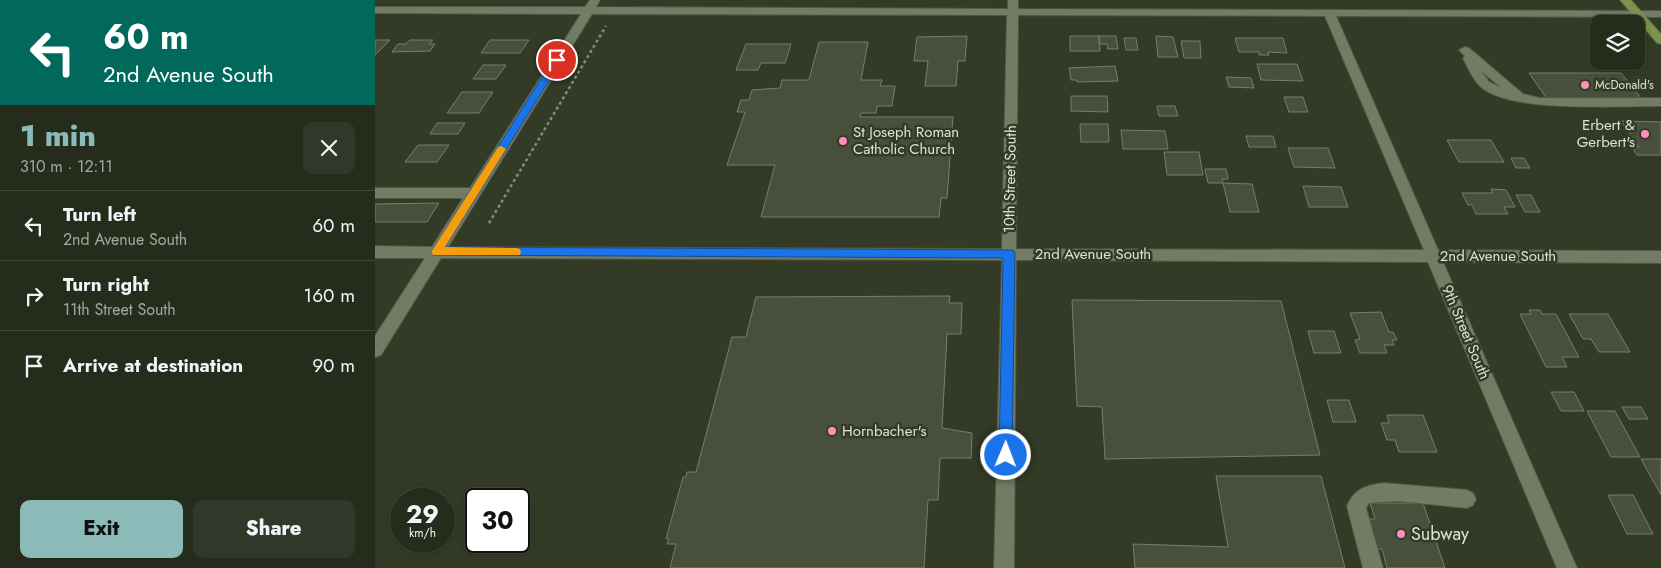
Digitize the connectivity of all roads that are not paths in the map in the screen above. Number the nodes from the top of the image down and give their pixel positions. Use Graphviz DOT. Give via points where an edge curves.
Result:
graph roads {
  1 [pos="1625,0"];
  2 [pos="592,5"];
  3 [pos="1013,6"];
  4 [pos="375,10"];
  5 [pos="1329,13"];
  6 [pos="1637,14"];
  7 [pos="1661,14"];
  8 [pos="1661,41"];
  9 [pos="1465,50"];
  10 [pos="1661,102"];
  11 [pos="375,193"];
  12 [pos="474,193"];
  13 [pos="375,252"];
  14 [pos="437,252"];
  15 [pos="1009,253"];
  16 [pos="1433,255"];
  17 [pos="1661,257"];
  18 [pos="375,350"];
  19 [pos="1467,499"];
  20 [pos="1004,568"];
  21 [pos="1373,568"];
  22 [pos="1567,568"];
  1 -- 6 [label="main road"];
  2 -- 3 [label="street" via="615,11"];
  2 -- 4 [label="street"];
  2 -- 12 [label="street"];
  3 -- 5 [label="street"];
  3 -- 15 [label="street, 10th Street South"];
  5 -- 6 [label="street"];
  5 -- 16 [label="street, 9th Street South"];
  6 -- 7 [label="street"];
  6 -- 8 [label="main road"];
  9 -- 10 [label="street" via="1519,97 1540,102"];
  11 -- 12 [label="street"];
  12 -- 14 [label="street"];
  13 -- 14 [label="street, 2nd Avenue South"];
  14 -- 15 [label="street, 2nd Avenue South"];
  14 -- 18 [label="street"];
  15 -- 16 [label="street, 2nd Avenue South"];
  15 -- 20 [label="street, 10th Street South"];
  16 -- 17 [label="street, 2nd Avenue South"];
  16 -- 22 [label="street, 9th Street South"];
  19 -- 21 [label="street" via="1374,492 1362,497 1356,506"];
}
